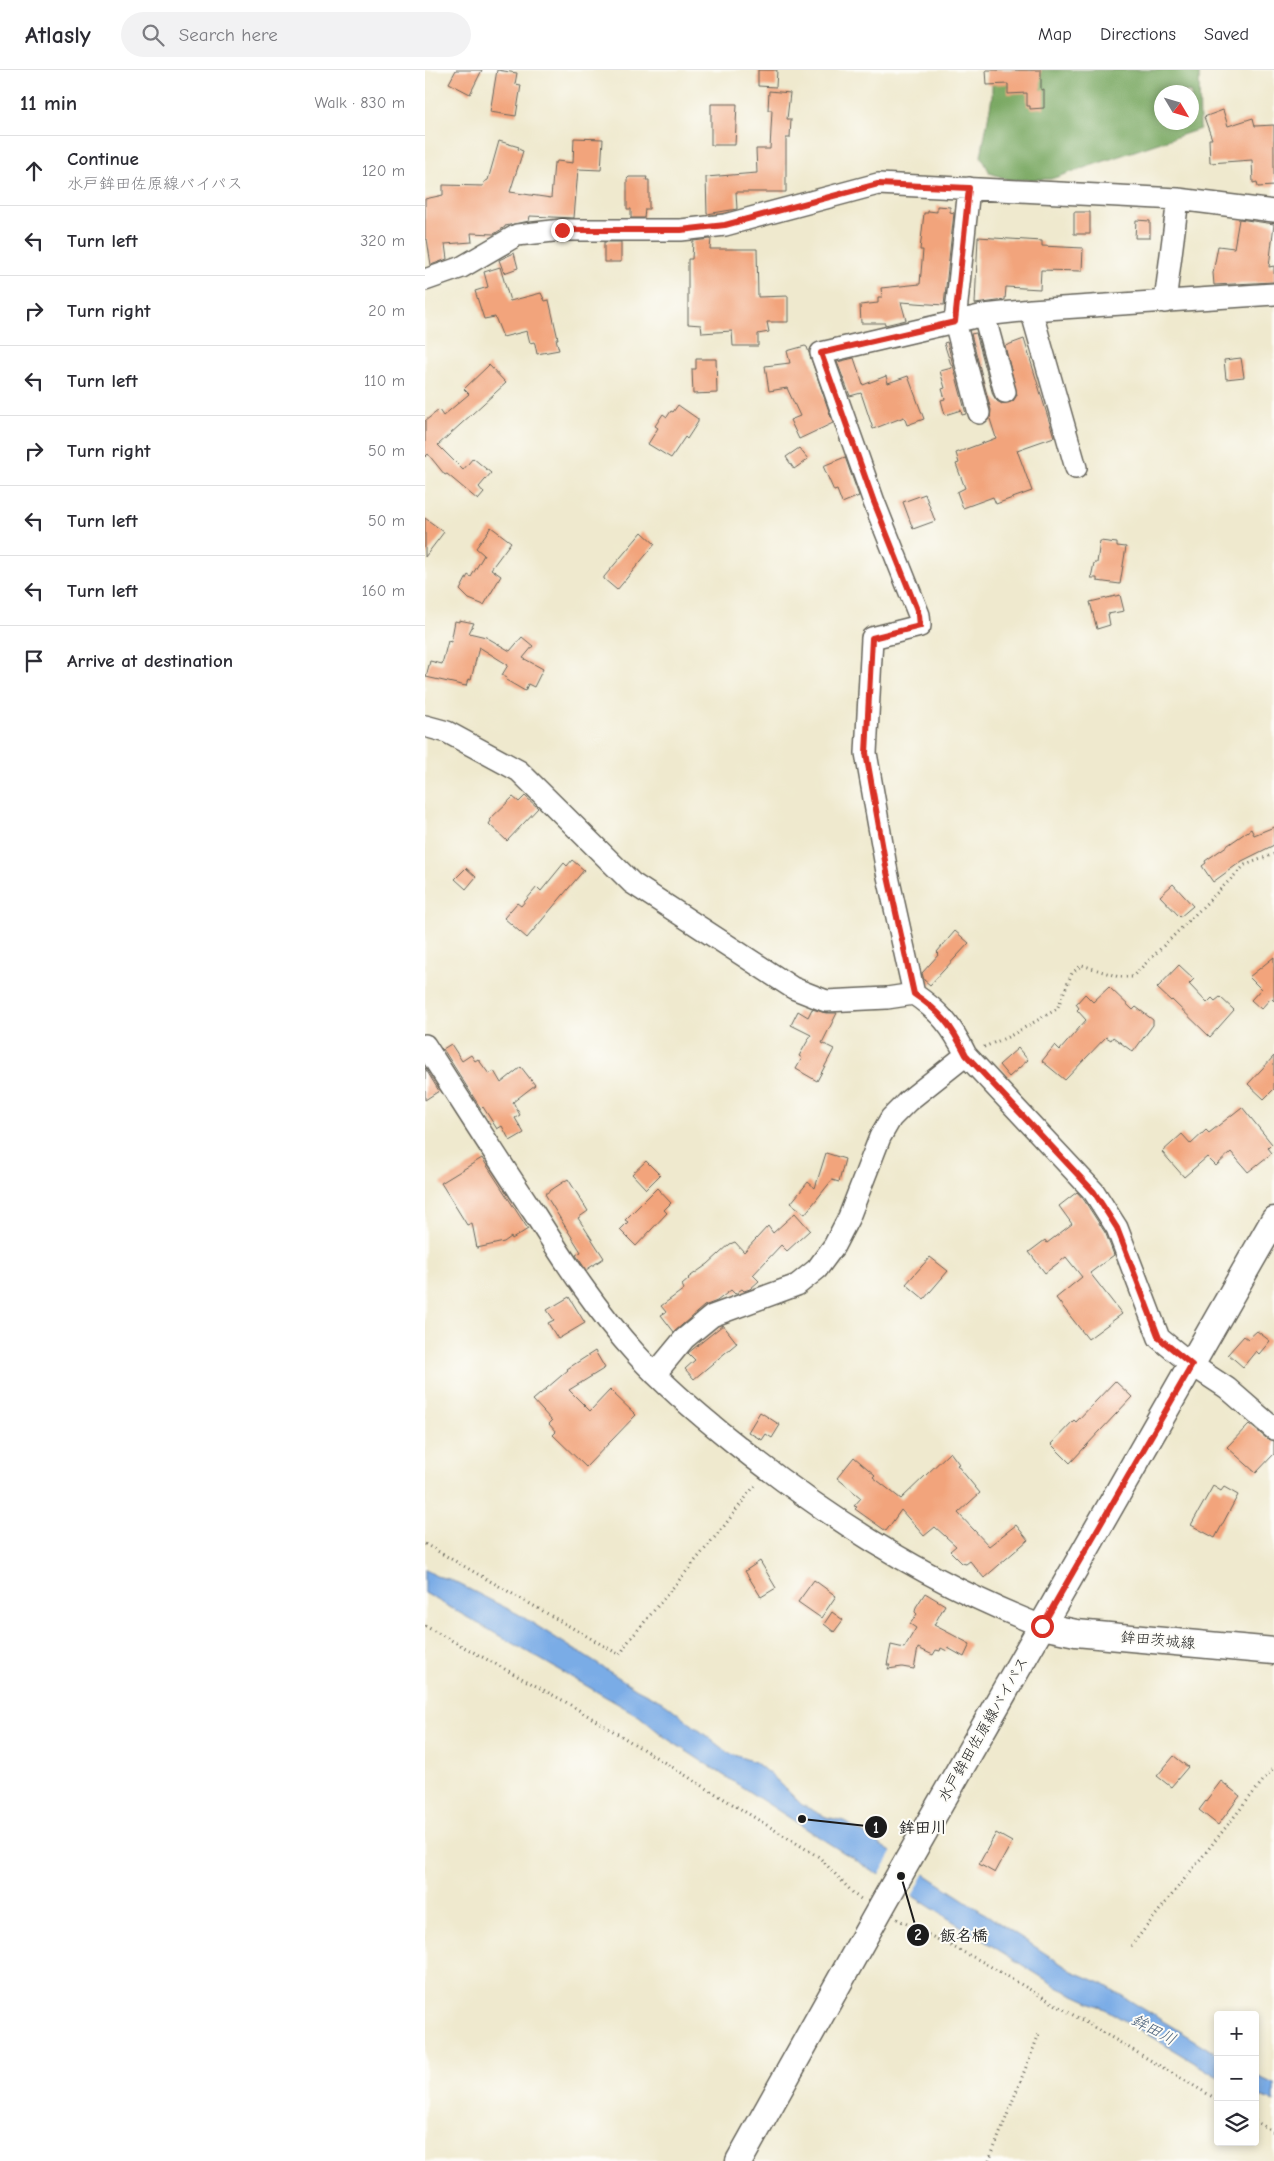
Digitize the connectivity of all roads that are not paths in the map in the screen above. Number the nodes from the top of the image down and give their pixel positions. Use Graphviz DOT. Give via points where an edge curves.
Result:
graph roads {
  1 [pos="969,188"];
  2 [pos="1178,198"];
  3 [pos="1274,211"];
  4 [pos="425,280"];
  5 [pos="1274,294"];
  6 [pos="1165,302"];
  7 [pos="1031,310"];
  8 [pos="984,315"];
  9 [pos="955,322"];
  10 [pos="1005,392"];
  11 [pos="979,413"];
  12 [pos="1077,468"];
  13 [pos="425,726"];
  14 [pos="914,994"];
  15 [pos="425,1045"];
  16 [pos="966,1055"];
  17 [pos="1274,1220"];
  18 [pos="1192,1365"];
  19 [pos="655,1374"];
  20 [pos="1274,1429"];
  21 [pos="1042,1626"];
  22 [pos="1274,1651"];
  23 [pos="739,2161"];
  1 -- 2 [label="street"];
  1 -- 4 [label="street" via="878,184 725,225 681,230 562,230 517,235 462,267"];
  1 -- 9 [label="street"];
  2 -- 3 [label="street"];
  2 -- 6 [label="street"];
  5 -- 6 [label="street"];
  6 -- 7 [label="street"];
  7 -- 8 [label="street"];
  7 -- 12 [label="street"];
  8 -- 9 [label="street"];
  8 -- 10 [label="street"];
  9 -- 11 [label="street"];
  9 -- 14 [label="street" via="821,353 874,502 919,615 920,626 872,638 866,753 887,872"];
  13 -- 14 [label="street" via="447,732 519,771 632,883 793,988 826,1001"];
  14 -- 16 [label="street" via="936,1008 955,1031"];
  15 -- 19 [label="street" via="573,1274 612,1326"];
  16 -- 18 [label="street" via="1094,1192 1117,1228 1159,1338"];
  16 -- 19 [label="street" via="891,1118 880,1137 849,1217 817,1269 797,1285 712,1316 684,1339"];
  17 -- 18 [label="main road, 水戸鉾田佐原線バイパス"];
  18 -- 20 [label="street" via="1227,1388"];
  18 -- 21 [label="main road, 水戸鉾田佐原線バイパス"];
  19 -- 21 [label="street" via="704,1419 767,1469 866,1538 978,1599"];
  21 -- 22 [label="main road, 鉾田茨城線" via="1076,1633"];
  21 -- 23 [label="main road, 水戸鉾田佐原線バイパス"];
}
